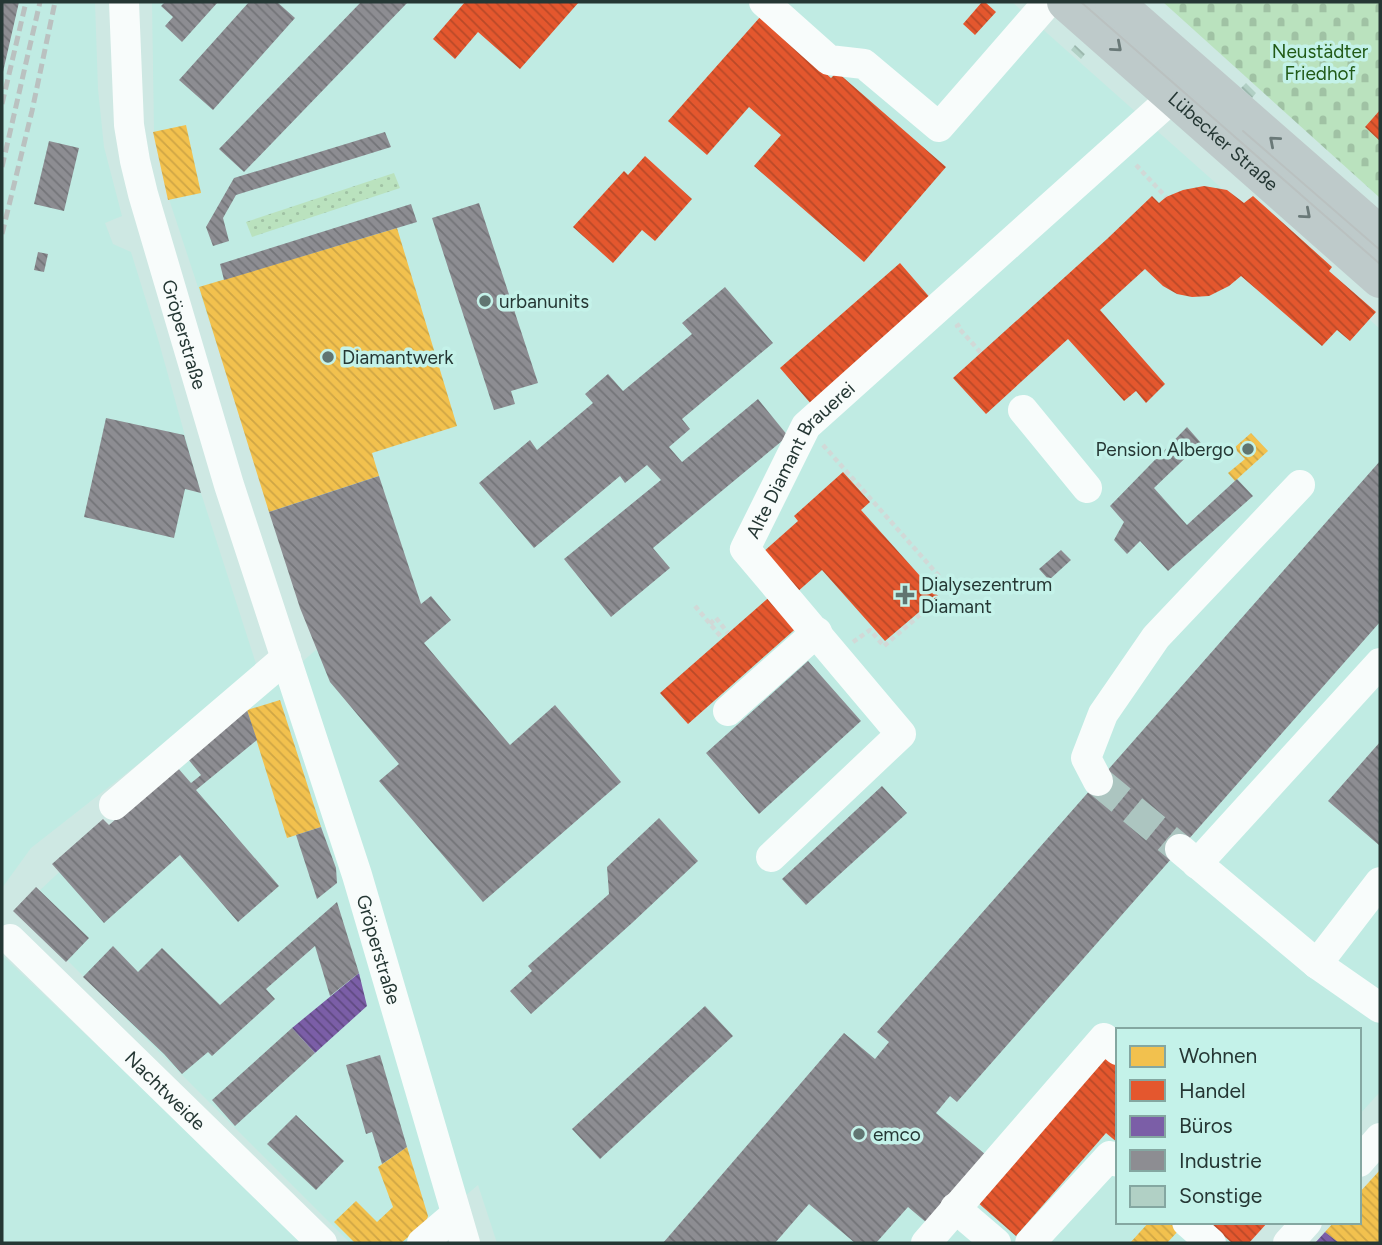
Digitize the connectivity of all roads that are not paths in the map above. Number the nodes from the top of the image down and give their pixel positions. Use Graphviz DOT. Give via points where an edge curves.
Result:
graph roads {
  1 [pos="124,2"];
  2 [pos="764,2"];
  3 [pos="1048,2"];
  4 [pos="1066,2"];
  5 [pos="1114,2"];
  6 [pos="1173,96"];
  7 [pos="1380,235"];
  8 [pos="1380,279"];
  9 [pos="1023,410"];
  10 [pos="1300,485"];
  11 [pos="1087,488"];
  12 [pos="817,632"];
  13 [pos="286,658"];
  14 [pos="1380,663"];
  15 [pos="728,711"];
  16 [pos="1098,781"];
  17 [pos="114,804"];
  18 [pos="771,857"];
  19 [pos="1380,882"];
  20 [pos="10,939"];
  21 [pos="1317,964"];
  22 [pos="1380,1009"];
  23 [pos="1116,1048"];
  24 [pos="1380,1138"];
  25 [pos="1116,1160"];
  26 [pos="1361,1160"];
  27 [pos="955,1208"];
  28 [pos="456,1214"];
  29 [pos="1190,1224"];
  30 [pos="1305,1224"];
  31 [pos="322,1243"];
  32 [pos="422,1243"];
  33 [pos="465,1243"];
  34 [pos="926,1243"];
  35 [pos="996,1243"];
  36 [pos="1030,1243"];
  37 [pos="1211,1243"];
  38 [pos="1288,1243"];
  1 -- 13 [label="street, Gröperstraße" via="128,114 135,161 229,485"];
  2 -- 3 [label="street" via="830,60 864,64 939,127"];
  4 -- 6 [label="main road, Lübecker Straße, one-way"];
  7 -- 5 [label="main road, Lübecker Straße, one-way"];
  6 -- 8 [label="main road, Lübecker Straße, one-way"];
  6 -- 12 [label="street, Alte Diamant Brauerei" via="806,426 745,549"];
  9 -- 11 [label="street"];
  10 -- 16 [label="street" via="1156,637 1102,714 1086,758"];
  12 -- 15 [label="street"];
  12 -- 18 [label="street, Alte Diamant Brauerei" via="901,734"];
  13 -- 17 [label="street"];
  13 -- 28 [label="street, Gröperstraße" via="357,875"];
  14 -- 21 [label="street" via="1188,857"];
  19 -- 21 [label="street"];
  20 -- 31 [label="street, Nachtweide"];
  21 -- 22 [label="street"];
  23 -- 27 [label="street" via="1104,1038"];
  24 -- 26 [label="street"];
  25 -- 36 [label="street" via="1110,1156"];
  27 -- 34 [label="street"];
  27 -- 35 [label="street"];
  28 -- 32 [label="street"];
  28 -- 33 [label="street, Gröperstraße"];
  29 -- 37 [label="street"];
  30 -- 38 [label="street"];
}
